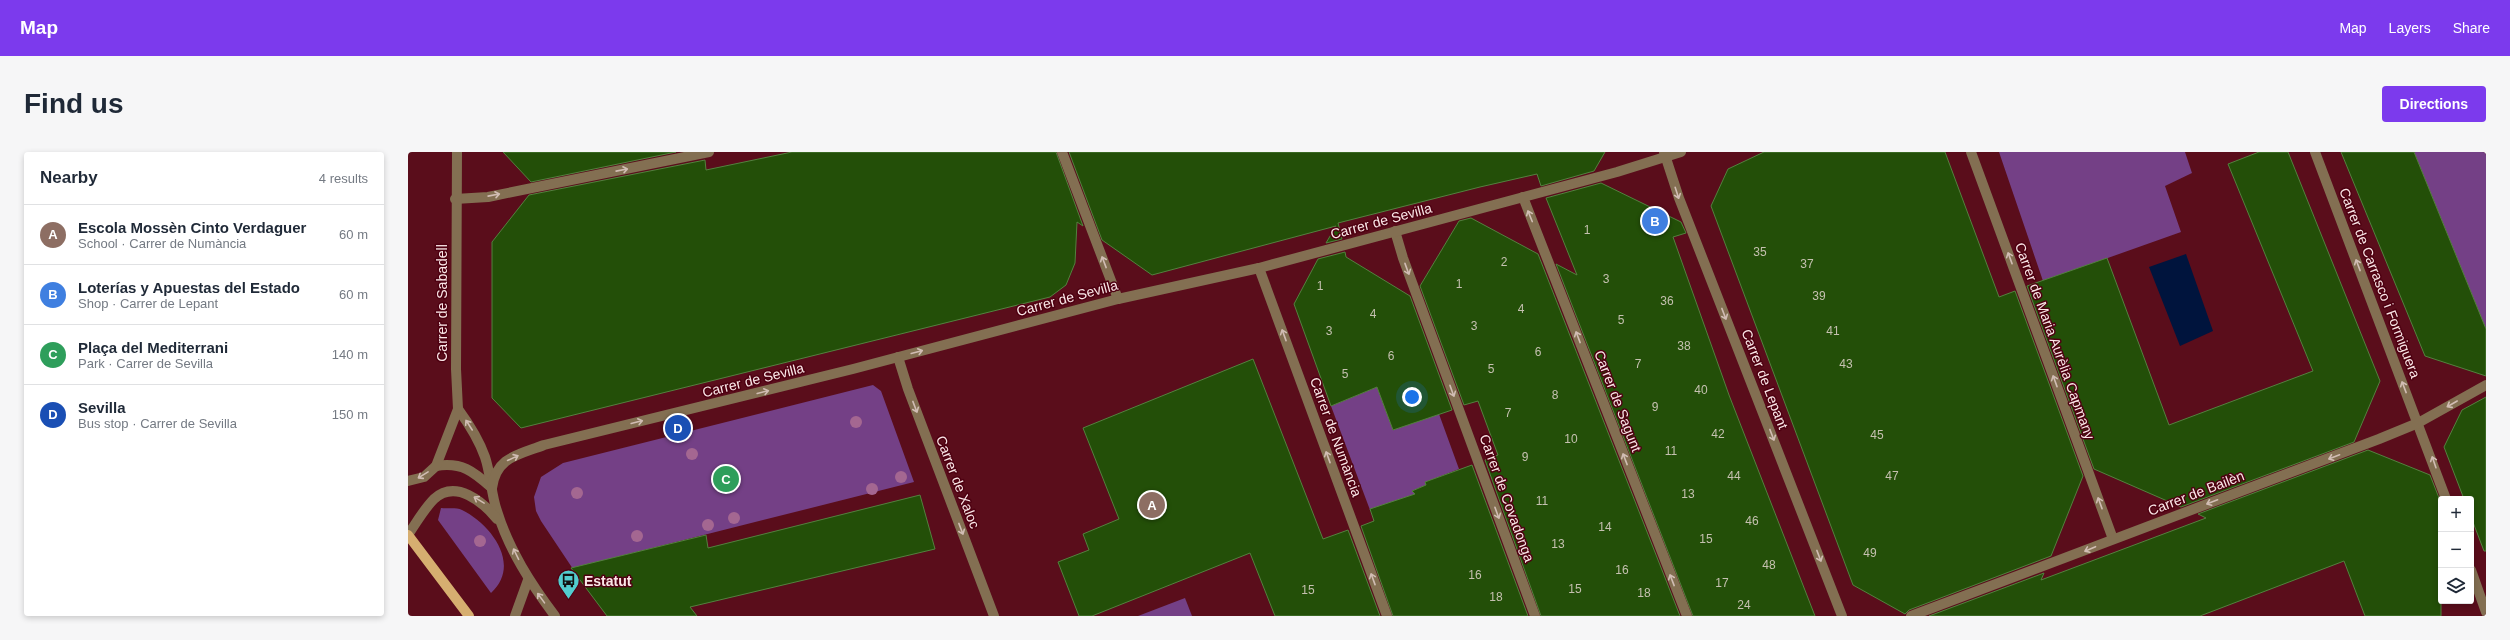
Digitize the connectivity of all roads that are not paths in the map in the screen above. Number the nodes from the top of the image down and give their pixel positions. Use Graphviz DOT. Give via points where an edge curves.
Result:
graph roads {
  1 [pos="457,152"];
  2 [pos="709,152"];
  3 [pos="1062,152"];
  4 [pos="1681,152"];
  5 [pos="1971,152"];
  6 [pos="2315,152"];
  7 [pos="1665,154"];
  8 [pos="1523,197"];
  9 [pos="455,199"];
  10 [pos="1395,232"];
  11 [pos="1259,268"];
  12 [pos="1118,299"];
  13 [pos="898,357"];
  14 [pos="2486,385"];
  15 [pos="458,409"];
  16 [pos="2418,423"];
  17 [pos="436,466"];
  18 [pos="408,481"];
  19 [pos="492,488"];
  20 [pos="2445,496"];
  21 [pos="504,529"];
  22 [pos="408,535"];
  23 [pos="2113,539"];
  24 [pos="2474,578"];
  25 [pos="528,580"];
  26 [pos="2486,612"];
  27 [pos="469,616"];
  28 [pos="515,616"];
  29 [pos="554,616"];
  30 [pos="994,616"];
  31 [pos="1387,616"];
  32 [pos="1535,616"];
  33 [pos="1686,616"];
  34 [pos="1842,616"];
  35 [pos="1911,616"];
  1 -- 9 [label="street, Carrer de Sabadell"];
  9 -- 2 [label="street, one-way" via="488,196"];
  12 -- 3 [label="street, one-way"];
  4 -- 7 [label="street, Carrer de Sevilla"];
  23 -- 5 [label="street, Carrer de Maria Aurèlia Capmany, one-way"];
  16 -- 6 [label="street, Carrer de Carrasco i Formiguera, one-way"];
  7 -- 8 [label="street, Carrer de Sevilla" via="1618,172"];
  7 -- 34 [label="street, Carrer de Lepant, one-way" via="1678,198"];
  8 -- 10 [label="street, Carrer de Sevilla"];
  33 -- 8 [label="street, Carrer de Sagunt, one-way"];
  9 -- 15 [label="street, Carrer de Sabadell"];
  10 -- 11 [label="street, Carrer de Sevilla"];
  10 -- 32 [label="street, Carrer de Covadonga, one-way"];
  11 -- 12 [label="street, Carrer de Sevilla"];
  31 -- 11 [label="street, Carrer de Numància, one-way"];
  13 -- 12 [label="street, Carrer de Sevilla, one-way"];
  19 -- 13 [label="street, Carrer de Sevilla, one-way" via="494,475 500,464 544,445"];
  13 -- 30 [label="street, Carrer de Xaloc, one-way"];
  14 -- 16 [label="street, Carrer de Bailèn, one-way"];
  15 -- 17 [label="street, Carrer de Sabadell"];
  19 -- 15 [label="street, one-way" via="485,458 472,429"];
  20 -- 16 [label="street, Carrer de Carrasco i Formiguera, one-way"];
  16 -- 23 [label="street, Carrer de Bailèn, one-way"];
  17 -- 18 [label="street, one-way" via="424,477"];
  17 -- 19 [label="street" via="452,464 476,474"];
  19 -- 21 [label="street"];
  21 -- 22 [label="street, one-way" via="486,504 464,492 457,492 444,493 434,499"];
  25 -- 21 [label="street, one-way"];
  22 -- 27 [label="main road"];
  23 -- 35 [label="street, Carrer de Bailèn, one-way"];
  24 -- 26 [label="street"];
  25 -- 28 [label="street"];
  29 -- 25 [label="street, one-way"];
}
